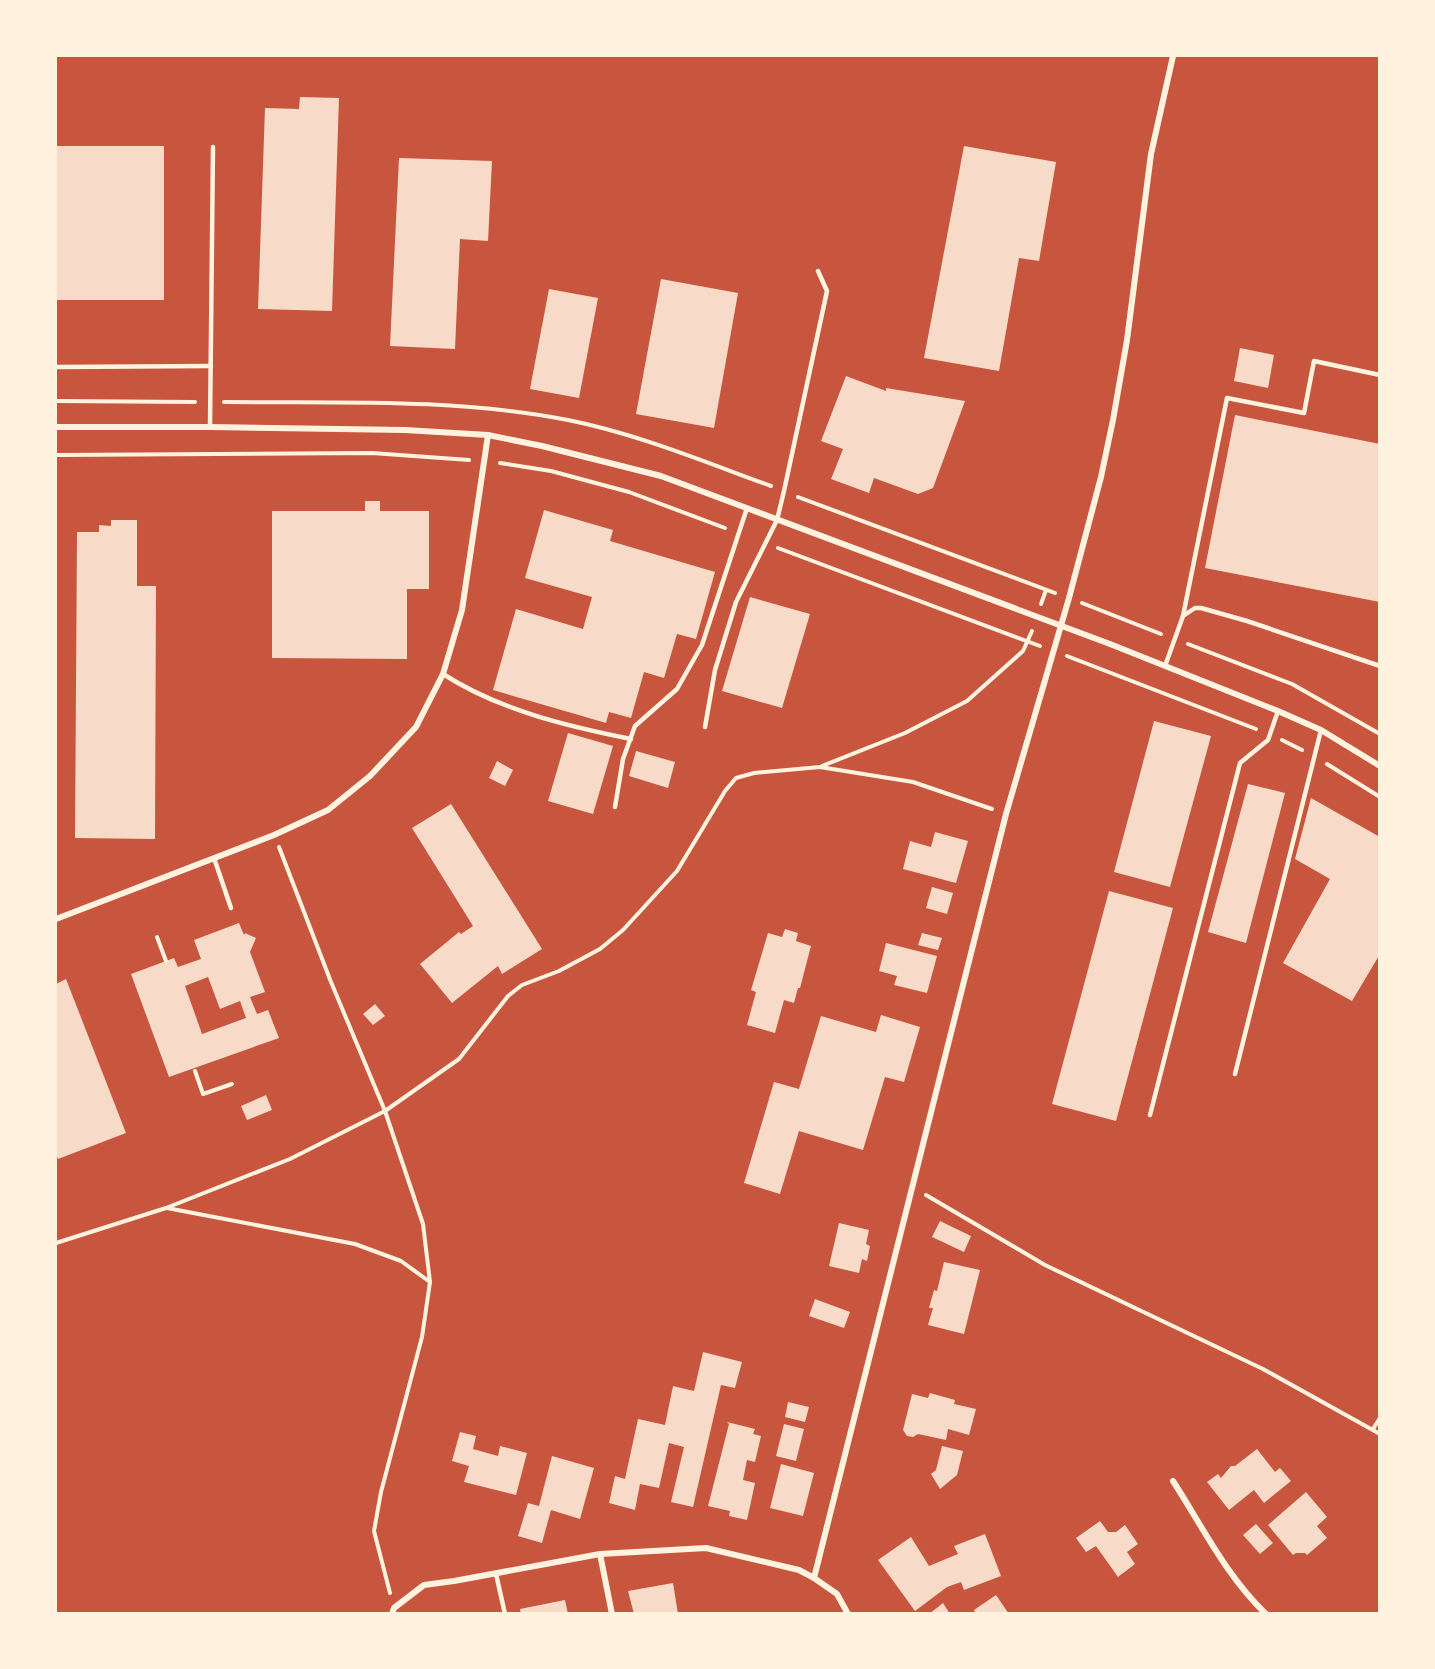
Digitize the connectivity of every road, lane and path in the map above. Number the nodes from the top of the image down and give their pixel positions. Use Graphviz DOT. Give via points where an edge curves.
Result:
graph roads {
  1 [pos="1173,56"];
  2 [pos="213,147"];
  3 [pos="818,271"];
  4 [pos="211,366"];
  5 [pos="56,367"];
  6 [pos="1380,375"];
  7 [pos="56,427"];
  8 [pos="210,427"];
  9 [pos="488,435"];
  10 [pos="747,508"];
  11 [pos="777,520"];
  12 [pos="1046,590"];
  13 [pos="1037,616"];
  14 [pos="1183,616"];
  15 [pos="1062,626"];
  16 [pos="1165,666"];
  17 [pos="1380,666"];
  18 [pos="443,674"];
  19 [pos="1278,711"];
  20 [pos="705,727"];
  21 [pos="1321,730"];
  22 [pos="631,739"];
  23 [pos="1380,766"];
  24 [pos="820,767"];
  25 [pos="615,807"];
  26 [pos="1006,814"];
  27 [pos="274,835"];
  28 [pos="214,858"];
  29 [pos="231,908"];
  30 [pos="56,919"];
  31 [pos="157,937"];
  32 [pos="166,961"];
  33 [pos="195,1071"];
  34 [pos="1235,1074"];
  35 [pos="232,1084"];
  36 [pos="385,1111"];
  37 [pos="1150,1116"];
  38 [pos="912,1187"];
  39 [pos="166,1208"];
  40 [pos="56,1242"];
  41 [pos="430,1282"];
  42 [pos="1380,1418"];
  43 [pos="1373,1430"];
  44 [pos="1380,1434"];
  45 [pos="1173,1481"];
  46 [pos="600,1554"];
  47 [pos="496,1574"];
  48 [pos="814,1578"];
  49 [pos="393,1611"];
  50 [pos="505,1614"];
  51 [pos="612,1614"];
  52 [pos="848,1614"];
  53 [pos="1266,1614"];
  1 -- 15 [label="street" via="1151,154 1113,420"];
  2 -- 4 [label="lane"];
  3 -- 11 [label="lane" via="827,291"];
  4 -- 5 [label="lane"];
  4 -- 8 [label="lane"];
  6 -- 14 [label="lane" via="1314,361 1304,413 1227,398"];
  7 -- 8 [label="street"];
  8 -- 9 [label="street"];
  9 -- 10 [label="street" via="661,476"];
  9 -- 18 [label="street" via="462,610"];
  10 -- 11 [label="street"];
  10 -- 22 [label="lane" via="702,645 676,689 635,726"];
  11 -- 13 [label="street"];
  11 -- 20 [label="lane" via="736,602 715,670"];
  12 -- 13 [label="path"];
  13 -- 15 [label="street"];
  13 -- 24 [label="path" via="1023,651 967,701 905,734"];
  14 -- 16 [label="lane"];
  14 -- 17 [label="lane" via="1195,609 1209,610"];
  15 -- 16 [label="street"];
  15 -- 26 [label="street"];
  16 -- 19 [label="street"];
  18 -- 22 [label="lane" via="469,690 572,728"];
  18 -- 27 [label="street" via="416,727 370,776 328,810"];
  19 -- 21 [label="street"];
  19 -- 37 [label="lane" via="1268,740 1240,764"];
  21 -- 23 [label="street"];
  21 -- 34 [label="lane"];
  22 -- 25 [label="lane" via="623,759"];
  24 -- 26 [label="path" via="913,782"];
  24 -- 36 [label="path" via="736,778 677,871 623,930 600,949 522,985 508,996 459,1059"];
  26 -- 38 [label="street"];
  27 -- 28 [label="street"];
  27 -- 36 [label="path"];
  28 -- 29 [label="lane"];
  28 -- 30 [label="street"];
  31 -- 32 [label="path"];
  33 -- 35 [label="path" via="203,1094"];
  36 -- 39 [label="path" via="290,1159"];
  36 -- 41 [label="path" via="423,1224"];
  38 -- 43 [label="path" via="1046,1265 1263,1369"];
  38 -- 48 [label="street"];
  39 -- 40 [label="path"];
  39 -- 41 [label="path" via="355,1244 401,1261"];
  41 -- 49 [label="path" via="422,1337 374,1532"];
  42 -- 43 [label="path"];
  43 -- 44 [label="path"];
  45 -- 53 [label="street" via="1227,1567"];
  46 -- 47 [label="street"];
  46 -- 48 [label="street" via="706,1548 799,1570"];
  46 -- 51 [label="street"];
  47 -- 49 [label="street" via="424,1585"];
  47 -- 50 [label="lane"];
  48 -- 52 [label="street" via="837,1594"];
}
